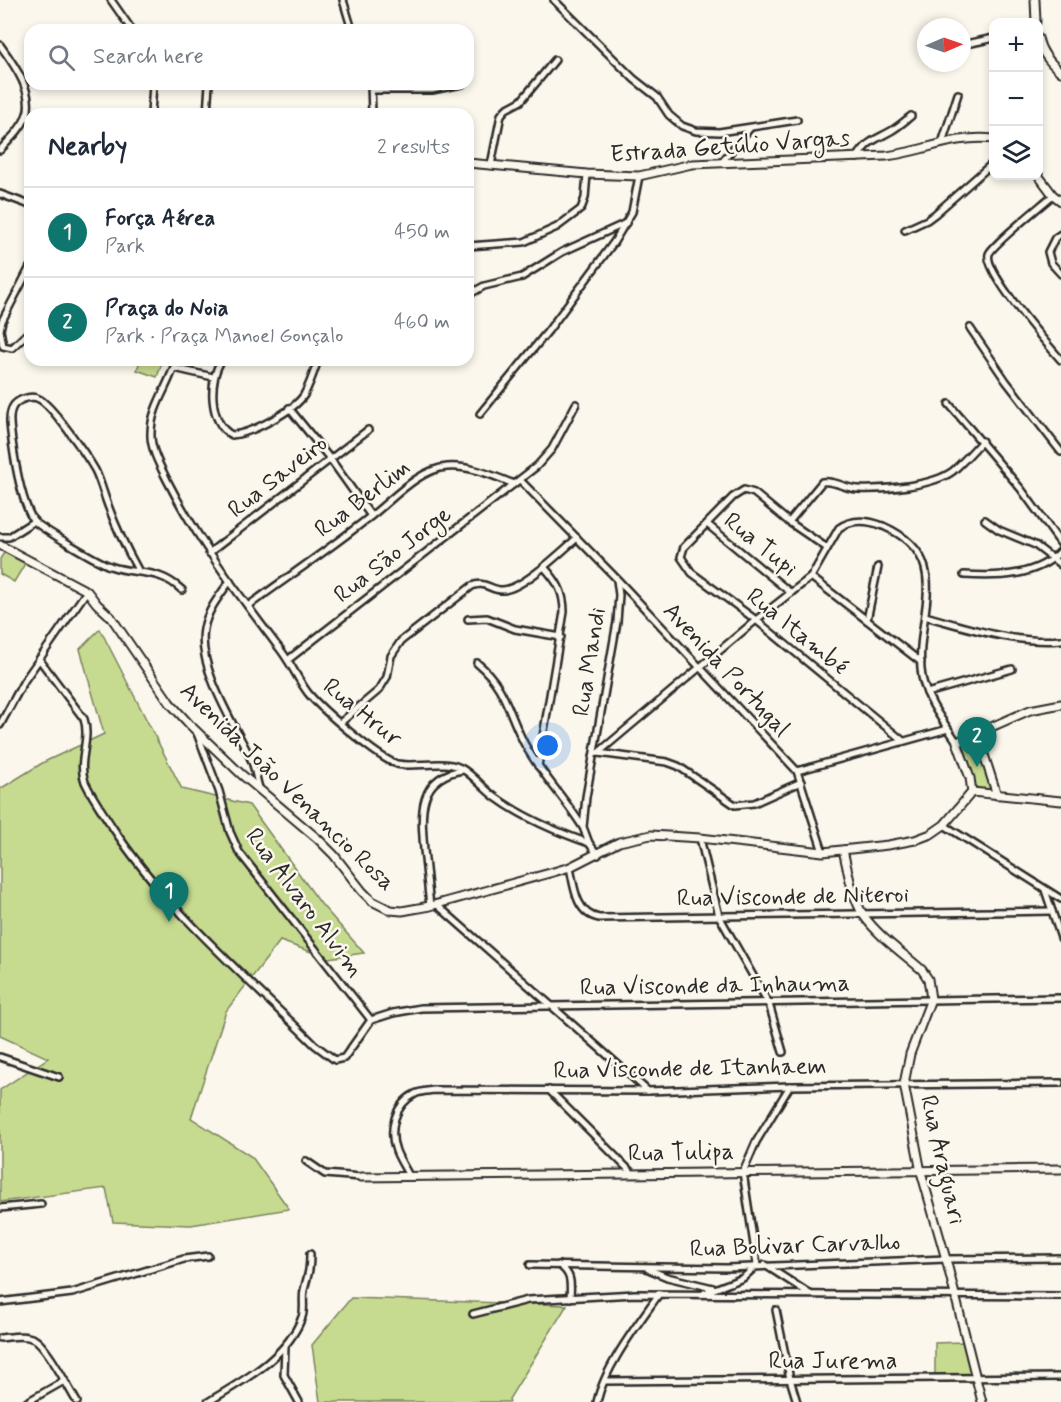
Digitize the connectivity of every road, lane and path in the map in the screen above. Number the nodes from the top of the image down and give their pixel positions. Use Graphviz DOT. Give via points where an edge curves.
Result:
graph roads {
  1 [pos="111,0"];
  2 [pos="343,0"];
  3 [pos="554,0"];
  4 [pos="1035,0"];
  5 [pos="1036,18"];
  6 [pos="128,24"];
  7 [pos="350,24"];
  8 [pos="989,39"];
  9 [pos="971,43"];
  10 [pos="0,45"];
  11 [pos="1043,51"];
  12 [pos="555,60"];
  13 [pos="1061,72"];
  14 [pos="24,87"];
  15 [pos="26,90"];
  16 [pos="153,90"];
  17 [pos="209,90"];
  18 [pos="372,90"];
  19 [pos="958,94"];
  20 [pos="28,108"];
  21 [pos="151,108"];
  22 [pos="207,108"];
  23 [pos="372,108"];
  24 [pos="911,116"];
  25 [pos="797,120"];
  26 [pos="24,122"];
  27 [pos="750,128"];
  28 [pos="989,139"];
  29 [pos="942,143"];
  30 [pos="0,150"];
  31 [pos="856,158"];
  32 [pos="722,162"];
  33 [pos="474,164"];
  34 [pos="491,165"];
  35 [pos="989,166"];
  36 [pos="587,174"];
  37 [pos="639,176"];
  38 [pos="1042,180"];
  39 [pos="0,195"];
  40 [pos="1053,195"];
  41 [pos="1061,201"];
  42 [pos="24,203"];
  43 [pos="628,222"];
  44 [pos="905,230"];
  45 [pos="1061,234"];
  46 [pos="474,246"];
  47 [pos="1061,274"];
  48 [pos="24,279"];
  49 [pos="474,292"];
  50 [pos="970,328"];
  51 [pos="24,337"];
  52 [pos="1061,360"];
  53 [pos="219,366"];
  54 [pos="316,366"];
  55 [pos="174,368"];
  56 [pos="213,377"];
  57 [pos="576,404"];
  58 [pos="949,404"];
  59 [pos="289,408"];
  60 [pos="480,414"];
  61 [pos="368,430"];
  62 [pos="982,441"];
  63 [pos="1061,452"];
  64 [pos="331,460"];
  65 [pos="520,480"];
  66 [pos="514,484"];
  67 [pos="371,516"];
  68 [pos="985,520"];
  69 [pos="34,521"];
  70 [pos="789,522"];
  71 [pos="707,524"];
  72 [pos="0,537"];
  73 [pos="577,538"];
  74 [pos="1061,544"];
  75 [pos="0,545"];
  76 [pos="827,548"];
  77 [pos="1061,551"];
  78 [pos="209,552"];
  79 [pos="1053,559"];
  80 [pos="1061,565"];
  81 [pos="544,567"];
  82 [pos="878,567"];
  83 [pos="138,570"];
  84 [pos="964,575"];
  85 [pos="811,578"];
  86 [pos="617,579"];
  87 [pos="230,581"];
  88 [pos="182,590"];
  89 [pos="87,591"];
  90 [pos="791,593"];
  91 [pos="248,606"];
  92 [pos="925,616"];
  93 [pos="468,619"];
  94 [pos="756,620"];
  95 [pos="867,620"];
  96 [pos="561,637"];
  97 [pos="1061,640"];
  98 [pos="39,659"];
  99 [pos="289,659"];
  100 [pos="921,662"];
  101 [pos="477,663"];
  102 [pos="700,668"];
  103 [pos="1012,669"];
  104 [pos="927,693"];
  105 [pos="1061,704"];
  106 [pos="340,723"];
  107 [pos="0,725"];
  108 [pos="948,729"];
  109 [pos="197,732"];
  110 [pos="977,733"];
  111 [pos="902,741"];
  112 [pos="957,742"];
  113 [pos="596,753"];
  114 [pos="538,766"];
  115 [pos="464,770"];
  116 [pos="797,771"];
  117 [pos="801,782"];
  118 [pos="259,788"];
  119 [pos="972,792"];
  120 [pos="997,795"];
  121 [pos="1061,801"];
  122 [pos="944,825"];
  123 [pos="583,827"];
  124 [pos="700,838"];
  125 [pos="589,843"];
  126 [pos="843,850"];
  127 [pos="823,852"];
  128 [pos="598,855"];
  129 [pos="570,867"];
  130 [pos="1045,890"];
  131 [pos="1061,899"];
  132 [pos="433,905"];
  133 [pos="1052,911"];
  134 [pos="719,915"];
  135 [pos="863,915"];
  136 [pos="1061,938"];
  137 [pos="1061,998"];
  138 [pos="931,999"];
  139 [pos="769,1004"];
  140 [pos="555,1007"];
  141 [pos="371,1020"];
  142 [pos="783,1052"];
  143 [pos="0,1057"];
  144 [pos="59,1077"];
  145 [pos="1061,1083"];
  146 [pos="904,1084"];
  147 [pos="790,1086"];
  148 [pos="549,1090"];
  149 [pos="648,1091"];
  150 [pos="306,1161"];
  151 [pos="1061,1169"];
  152 [pos="743,1172"];
  153 [pos="921,1172"];
  154 [pos="632,1173"];
  155 [pos="409,1176"];
  156 [pos="361,1178"];
  157 [pos="41,1204"];
  158 [pos="0,1208"];
  159 [pos="310,1254"];
  160 [pos="208,1256"];
  161 [pos="1061,1258"];
  162 [pos="946,1259"];
  163 [pos="530,1264"];
  164 [pos="559,1265"];
  165 [pos="757,1265"];
  166 [pos="765,1265"];
  167 [pos="644,1267"];
  168 [pos="715,1288"];
  169 [pos="659,1294"];
  170 [pos="702,1294"];
  171 [pos="812,1295"];
  172 [pos="956,1296"];
  173 [pos="1061,1296"];
  174 [pos="570,1298"];
  175 [pos="0,1302"];
  176 [pos="776,1310"];
  177 [pos="473,1314"];
  178 [pos="0,1338"];
  179 [pos="285,1346"];
  180 [pos="1061,1377"];
  181 [pos="790,1379"];
  182 [pos="976,1379"];
  183 [pos="64,1381"];
  184 [pos="605,1381"];
  185 [pos="27,1402"];
  186 [pos="77,1402"];
  187 [pos="207,1402"];
  188 [pos="299,1402"];
  189 [pos="597,1402"];
  190 [pos="797,1402"];
  191 [pos="982,1402"];
  1 -- 6 [label="street"];
  2 -- 7 [label="street"];
  3 -- 27 [label="street" via="682,126 706,132"];
  4 -- 5 [label="main road"];
  8 -- 9 [label="street"];
  10 -- 14 [label="street"];
  11 -- 13 [label="main road"];
  12 -- 34 [label="street" via="521,101 501,115"];
  15 -- 20 [label="street"];
  16 -- 21 [label="street"];
  17 -- 22 [label="street"];
  18 -- 23 [label="street"];
  19 -- 29 [label="street"];
  24 -- 31 [label="street" via="872,139"];
  25 -- 27 [label="street"];
  26 -- 30 [label="street"];
  27 -- 32 [label="street"];
  28 -- 29 [label="main road, Estrada Getúlio Vargas"];
  29 -- 31 [label="main road, Estrada Getúlio Vargas" via="902,154"];
  31 -- 32 [label="main road, Estrada Getúlio Vargas"];
  32 -- 37 [label="main road, Estrada Getúlio Vargas" via="692,164"];
  33 -- 34 [label="main road, Estrada Getúlio Vargas"];
  34 -- 36 [label="main road, Estrada Getúlio Vargas"];
  35 -- 44 [label="street" via="934,214"];
  36 -- 37 [label="main road, Estrada Getúlio Vargas"];
  36 -- 46 [label="street" via="581,209 556,228 525,242"];
  37 -- 43 [label="street"];
  38 -- 40 [label="main road"];
  39 -- 42 [label="street"];
  40 -- 41 [label="main road"];
  40 -- 52 [label="street" via="997,244 988,259 993,274"];
  43 -- 49 [label="street" via="562,252 522,277"];
  43 -- 60 [label="street" via="548,331"];
  45 -- 47 [label="street" via="1048,252"];
  48 -- 51 [label="street" via="0,330 3,346 12,348"];
  50 -- 63 [label="street"];
  53 -- 56 [label="street"];
  54 -- 59 [label="street" via="303,396"];
  55 -- 56 [label="street"];
  55 -- 78 [label="street, Rua Hrur" via="154,414 153,446 181,507"];
  56 -- 59 [label="street" via="214,409 221,427 232,435 251,430"];
  57 -- 65 [label="street, Rua São Jorge" via="552,449"];
  58 -- 62 [label="street"];
  59 -- 64 [label="street"];
  61 -- 64 [label="street, Rua Saveiro"];
  62 -- 70 [label="street" via="953,470 937,479 864,489 822,482"];
  62 -- 74 [label="street"];
  64 -- 67 [label="street"];
  64 -- 78 [label="street, Rua Saveiro"];
  65 -- 66 [label="street, Rua São Jorge"];
  65 -- 73 [label="street, Avenida Portugal"];
  66 -- 67 [label="street, Rua Berlim" via="468,469 447,467 430,471"];
  66 -- 99 [label="street, Rua São Jorge"];
  67 -- 91 [label="street, Rua Berlim"];
  68 -- 79 [label="street" via="1035,545"];
  69 -- 72 [label="street" via="9,537"];
  69 -- 83 [label="street" via="110,566"];
  69 -- 83 [label="street" via="23,493 10,423 12,408 28,398 38,398 46,405 95,470 121,540"];
  70 -- 71 [label="street" via="754,493 744,490"];
  70 -- 76 [label="street"];
  71 -- 90 [label="street, Rua Tupi"];
  71 -- 94 [label="street, Rua Itambé" via="684,547 682,561 692,573"];
  73 -- 81 [label="street"];
  73 -- 86 [label="street, Avenida Portugal"];
  75 -- 89 [label="main road, Avenida João Venancio Rosa"];
  76 -- 85 [label="street"];
  76 -- 92 [label="street" via="839,528 856,520 899,533 918,552 928,576"];
  77 -- 79 [label="street"];
  78 -- 87 [label="street, Rua Hrur"];
  79 -- 80 [label="street"];
  79 -- 84 [label="street" via="1016,574"];
  81 -- 96 [label="street" via="562,592"];
  81 -- 106 [label="street" via="504,590 483,583 472,586 400,641 380,690"];
  82 -- 95 [label="street"];
  83 -- 88 [label="street" via="164,577"];
  85 -- 90 [label="street"];
  85 -- 95 [label="street"];
  86 -- 102 [label="street, Avenida Portugal"];
  86 -- 113 [label="street, Rua Mandi" via="617,622"];
  87 -- 91 [label="street, Rua Hrur"];
  87 -- 118 [label="street" via="210,611 203,639 214,685 251,760"];
  89 -- 98 [label="street"];
  89 -- 109 [label="main road, Avenida João Venancio Rosa" via="111,617 170,703"];
  90 -- 94 [label="street"];
  91 -- 99 [label="street, Rua Hrur"];
  92 -- 97 [label="street" via="992,634"];
  92 -- 100 [label="street"];
  93 -- 96 [label="street" via="487,618 515,629"];
  94 -- 102 [label="street"];
  94 -- 111 [label="street, Rua Itambé"];
  95 -- 100 [label="street"];
  96 -- 114 [label="street"];
  98 -- 107 [label="street"];
  98 -- 141 [label="street" via="84,719 84,779 141,868 206,938 332,1058 344,1058"];
  99 -- 106 [label="street, Rua Hrur" via="307,691"];
  100 -- 104 [label="street"];
  101 -- 114 [label="street" via="502,691"];
  102 -- 113 [label="street"];
  102 -- 116 [label="street, Avenida Portugal"];
  103 -- 104 [label="street"];
  104 -- 108 [label="street"];
  105 -- 110 [label="main road" via="1030,710"];
  106 -- 115 [label="street, Rua Hrur" via="382,757 396,763"];
  108 -- 111 [label="street"];
  108 -- 112 [label="street"];
  109 -- 118 [label="main road, Avenida João Venancio Rosa"];
  109 -- 141 [label="street, Rua Alvaro Alvim" via="239,852"];
  110 -- 112 [label="main road"];
  110 -- 120 [label="main road"];
  111 -- 116 [label="street"];
  112 -- 119 [label="main road"];
  113 -- 117 [label="street" via="678,766 735,805 754,803"];
  113 -- 123 [label="street, Rua Mandi"];
  114 -- 123 [label="street"];
  115 -- 125 [label="street" via="518,811"];
  115 -- 132 [label="street" via="442,775 429,789 422,807"];
  116 -- 117 [label="street"];
  117 -- 127 [label="street"];
  118 -- 132 [label="main road, Avenida João Venancio Rosa" via="318,839 379,906 402,911"];
  119 -- 120 [label="main road"];
  119 -- 122 [label="main road, Avenida João Venancio Rosa"];
  120 -- 121 [label="main road"];
  122 -- 126 [label="main road, Avenida João Venancio Rosa" via="915,840"];
  122 -- 130 [label="street"];
  123 -- 125 [label="street, Rua Mandi"];
  124 -- 127 [label="main road, Avenida João Venancio Rosa"];
  124 -- 128 [label="main road, Avenida João Venancio Rosa" via="651,835 619,842"];
  124 -- 134 [label="street"];
  125 -- 128 [label="street, Rua Mandi"];
  126 -- 127 [label="main road, Avenida João Venancio Rosa"];
  126 -- 135 [label="main road"];
  128 -- 129 [label="main road, Avenida João Venancio Rosa"];
  129 -- 132 [label="main road, Avenida João Venancio Rosa"];
  129 -- 134 [label="street, Rua Visconde de Niteroi" via="579,904 592,917"];
  130 -- 131 [label="street"];
  130 -- 133 [label="street"];
  132 -- 140 [label="street"];
  133 -- 135 [label="street, Rua Visconde de Niteroi"];
  133 -- 136 [label="street"];
  134 -- 135 [label="street, Rua Visconde de Niteroi"];
  134 -- 139 [label="street"];
  135 -- 138 [label="main road" via="922,970 928,979"];
  137 -- 138 [label="street, Rua Visconde da Inhauma"];
  138 -- 139 [label="street, Rua Visconde da Inhauma"];
  138 -- 146 [label="main road, Rua Araguari" via="910,1053"];
  139 -- 140 [label="street, Rua Visconde da Inhauma"];
  139 -- 142 [label="street"];
  140 -- 141 [label="street, Rua Visconde da Inhauma" via="420,1008"];
  140 -- 149 [label="street"];
  143 -- 144 [label="street"];
  145 -- 146 [label="street, Rua Visconde de Itanhaem"];
  146 -- 147 [label="street, Rua Visconde de Itanhaem"];
  146 -- 153 [label="main road, Rua Araguari"];
  147 -- 149 [label="street, Rua Visconde de Itanhaem"];
  147 -- 152 [label="street"];
  148 -- 149 [label="street, Rua Visconde de Itanhaem"];
  148 -- 154 [label="street"];
  148 -- 155 [label="street, Rua Visconde de Itanhaem" via="417,1093 394,1116 395,1150"];
  150 -- 156 [label="street, Rua Tulipa" via="325,1174"];
  151 -- 153 [label="main road, Rua Tulipa"];
  152 -- 153 [label="main road, Rua Tulipa"];
  152 -- 154 [label="main road, Rua Tulipa"];
  152 -- 165 [label="street"];
  153 -- 162 [label="main road, Rua Araguari"];
  154 -- 155 [label="main road, Rua Tulipa"];
  155 -- 156 [label="main road, Rua Tulipa"];
  157 -- 158 [label="street"];
  159 -- 179 [label="street" via="302,1317"];
  160 -- 175 [label="street" via="184,1258 72,1293"];
  161 -- 162 [label="street, Rua Bolivar Carvalho"];
  162 -- 166 [label="street, Rua Bolivar Carvalho"];
  162 -- 172 [label="main road, Rua Araguari"];
  163 -- 164 [label="street, Rua Bolivar Carvalho"];
  164 -- 167 [label="street, Rua Bolivar Carvalho"];
  164 -- 174 [label="street" via="570,1276"];
  165 -- 166 [label="street, Rua Bolivar Carvalho"];
  165 -- 167 [label="street, Rua Bolivar Carvalho"];
  165 -- 168 [label="street" via="743,1278"];
  166 -- 171 [label="street"];
  167 -- 168 [label="street"];
  168 -- 170 [label="street"];
  169 -- 170 [label="street"];
  169 -- 174 [label="street"];
  169 -- 184 [label="street"];
  170 -- 171 [label="street"];
  171 -- 172 [label="street"];
  172 -- 173 [label="street"];
  172 -- 182 [label="main road, Rua Araguari"];
  174 -- 177 [label="street" via="528,1300"];
  176 -- 181 [label="street"];
  178 -- 183 [label="street" via="36,1339"];
  179 -- 187 [label="street" via="264,1365"];
  179 -- 188 [label="street" via="283,1366"];
  180 -- 182 [label="street, Rua Jurema"];
  181 -- 182 [label="street, Rua Jurema"];
  181 -- 184 [label="street, Rua Jurema"];
  181 -- 190 [label="street"];
  182 -- 191 [label="main road, Rua Araguari"];
  183 -- 185 [label="street"];
  183 -- 186 [label="street"];
  184 -- 189 [label="street"];
}
